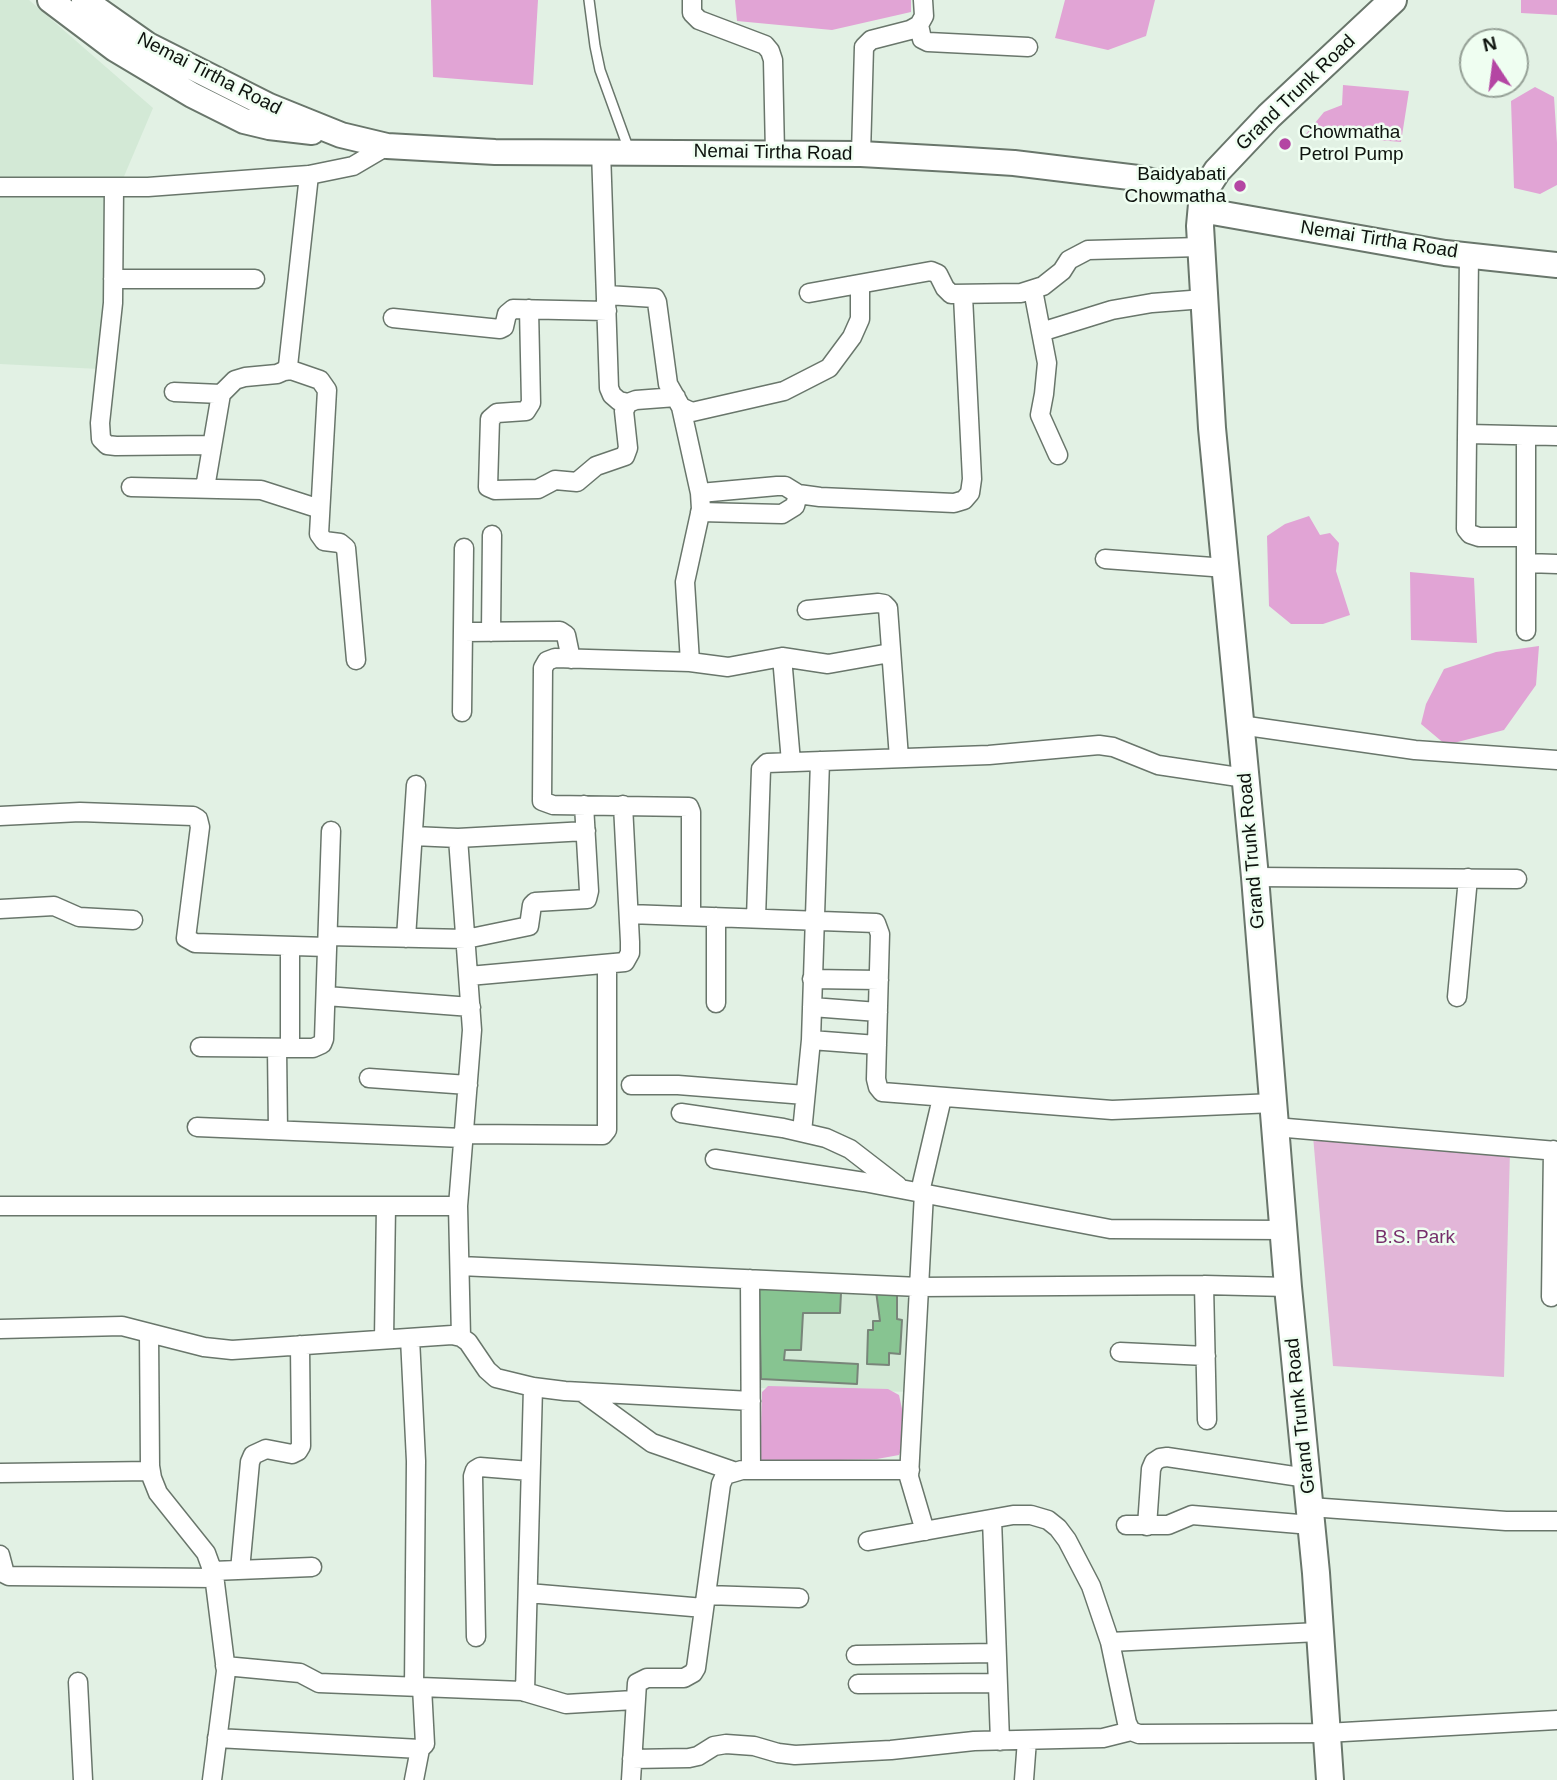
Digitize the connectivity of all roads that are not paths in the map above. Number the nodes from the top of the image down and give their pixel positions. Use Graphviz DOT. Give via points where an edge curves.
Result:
graph roads {
  1 [pos="50,0"];
  2 [pos="84,0"];
  3 [pos="589,0"];
  4 [pos="692,0"];
  5 [pos="923,0"];
  6 [pos="1393,0"];
  7 [pos="919,25"];
  8 [pos="1028,47"];
  9 [pos="341,135"];
  10 [pos="387,146"];
  11 [pos="601,151"];
  12 [pos="629,152"];
  13 [pos="775,153"];
  14 [pos="861,154"];
  15 [pos="309,175"];
  16 [pos="0,187"];
  17 [pos="114,188"];
  18 [pos="1202,201"];
  19 [pos="1200,247"];
  20 [pos="1469,255"];
  21 [pos="1557,265"];
  22 [pos="113,279"];
  23 [pos="255,279"];
  24 [pos="860,284"];
  25 [pos="1032,290"];
  26 [pos="809,293"];
  27 [pos="963,296"];
  28 [pos="1204,299"];
  29 [pos="607,303"];
  30 [pos="529,309"];
  31 [pos="393,318"];
  32 [pos="1041,332"];
  33 [pos="284,371"];
  34 [pos="174,392"];
  35 [pos="221,394"];
  36 [pos="679,402"];
  37 [pos="628,403"];
  38 [pos="1468,433"];
  39 [pos="1526,436"];
  40 [pos="1557,436"];
  41 [pos="212,445"];
  42 [pos="1058,455"];
  43 [pos="777,486"];
  44 [pos="131,487"];
  45 [pos="205,488"];
  46 [pos="700,492"];
  47 [pos="798,494"];
  48 [pos="320,509"];
  49 [pos="700,512"];
  50 [pos="773,513"];
  51 [pos="492,536"];
  52 [pos="1526,537"];
  53 [pos="464,548"];
  54 [pos="1105,559"];
  55 [pos="1526,563"];
  56 [pos="1557,564"];
  57 [pos="1226,568"];
  58 [pos="807,610"];
  59 [pos="1526,631"];
  60 [pos="463,632"];
  61 [pos="491,632"];
  62 [pos="890,653"];
  63 [pos="782,657"];
  64 [pos="571,659"];
  65 [pos="356,660"];
  66 [pos="690,662"];
  67 [pos="461,712"];
  68 [pos="1240,724"];
  69 [pos="899,758"];
  70 [pos="1557,760"];
  71 [pos="820,761"];
  72 [pos="791,762"];
  73 [pos="1245,778"];
  74 [pos="416,785"];
  75 [pos="584,805"];
  76 [pos="624,805"];
  77 [pos="0,816"];
  78 [pos="331,831"];
  79 [pos="586,831"];
  80 [pos="412,836"];
  81 [pos="458,838"];
  82 [pos="1255,877"];
  83 [pos="1468,878"];
  84 [pos="1517,879"];
  85 [pos="0,909"];
  86 [pos="629,914"];
  87 [pos="691,916"];
  88 [pos="716,917"];
  89 [pos="756,918"];
  90 [pos="133,920"];
  91 [pos="813,920"];
  92 [pos="407,937"];
  93 [pos="466,939"];
  94 [pos="327,942"];
  95 [pos="290,946"];
  96 [pos="607,965"];
  97 [pos="468,976"];
  98 [pos="812,979"];
  99 [pos="879,980"];
  100 [pos="326,996"];
  101 [pos="1457,997"];
  102 [pos="716,1003"];
  103 [pos="471,1007"];
  104 [pos="812,1007"];
  105 [pos="878,1012"];
  106 [pos="811,1040"];
  107 [pos="877,1045"];
  108 [pos="200,1046"];
  109 [pos="284,1048"];
  110 [pos="369,1078"];
  111 [pos="468,1085"];
  112 [pos="631,1085"];
  113 [pos="805,1095"];
  114 [pos="942,1098"];
  115 [pos="681,1113"];
  116 [pos="1274,1115"];
  117 [pos="197,1127"];
  118 [pos="278,1130"];
  119 [pos="802,1132"];
  120 [pos="464,1136"];
  121 [pos="1555,1151"];
  122 [pos="715,1159"];
  123 [pos="915,1191"];
  124 [pos="0,1206"];
  125 [pos="386,1206"];
  126 [pos="458,1206"];
  127 [pos="1284,1230"];
  128 [pos="460,1266"];
  129 [pos="750,1279"];
  130 [pos="1204,1285"];
  131 [pos="919,1287"];
  132 [pos="1288,1287"];
  133 [pos="1551,1297"];
  134 [pos="0,1329"];
  135 [pos="149,1333"];
  136 [pos="461,1337"];
  137 [pos="410,1338"];
  138 [pos="384,1339"];
  139 [pos="300,1345"];
  140 [pos="1119,1352"];
  141 [pos="1206,1356"];
  142 [pos="533,1387"];
  143 [pos="582,1392"];
  144 [pos="751,1401"];
  145 [pos="1207,1420"];
  146 [pos="742,1470"];
  147 [pos="910,1470"];
  148 [pos="151,1471"];
  149 [pos="530,1471"];
  150 [pos="0,1473"];
  151 [pos="1307,1478"];
  152 [pos="1311,1516"];
  153 [pos="992,1519"];
  154 [pos="1557,1521"];
  155 [pos="1126,1525"];
  156 [pos="1147,1526"];
  157 [pos="925,1531"];
  158 [pos="868,1541"];
  159 [pos="0,1555"];
  160 [pos="312,1567"];
  161 [pos="240,1570"];
  162 [pos="214,1575"];
  163 [pos="528,1593"];
  164 [pos="799,1598"];
  165 [pos="705,1601"];
  166 [pos="1319,1632"];
  167 [pos="476,1636"];
  168 [pos="1110,1642"];
  169 [pos="996,1653"];
  170 [pos="856,1655"];
  171 [pos="225,1666"];
  172 [pos="78,1682"];
  173 [pos="997,1683"];
  174 [pos="858,1684"];
  175 [pos="418,1687"];
  176 [pos="525,1692"];
  177 [pos="635,1700"];
  178 [pos="1557,1720"];
  179 [pos="1132,1731"];
  180 [pos="1326,1733"];
  181 [pos="218,1738"];
  182 [pos="1027,1740"];
  183 [pos="1000,1741"];
  184 [pos="420,1749"];
  185 [pos="632,1759"];
  186 [pos="83,1780"];
  187 [pos="212,1780"];
  188 [pos="414,1780"];
  189 [pos="631,1780"];
  190 [pos="1024,1780"];
  191 [pos="1331,1780"];
  1 -- 9 [label="street, Nemai Tirtha Road" via="150,71 244,121"];
  2 -- 9 [label="street, Nemai Tirtha Road" via="148,45 268,106"];
  3 -- 12 [label="lane" via="600,70"];
  4 -- 13 [label="street" via="692,13 699,20 770,51"];
  5 -- 7 [label="street" via="924,16"];
  6 -- 18 [label="main road, Grand Trunk Road" via="1269,116 1217,171"];
  7 -- 8 [label="street" via="922,39 928,42"];
  7 -- 14 [label="street" via="865,44"];
  9 -- 10 [label="street, Nemai Tirtha Road"];
  10 -- 11 [label="street, Nemai Tirtha Road"];
  10 -- 15 [label="street" via="353,166"];
  11 -- 12 [label="street, Nemai Tirtha Road"];
  11 -- 29 [label="street"];
  12 -- 13 [label="street, Nemai Tirtha Road"];
  13 -- 14 [label="street, Nemai Tirtha Road"];
  14 -- 18 [label="street, Nemai Tirtha Road" via="1073,169 1138,178"];
  15 -- 17 [label="street"];
  15 -- 33 [label="street" via="290,358"];
  16 -- 17 [label="street"];
  17 -- 22 [label="street"];
  18 -- 19 [label="main road, Grand Trunk Road"];
  18 -- 20 [label="street, Nemai Tirtha Road"];
  19 -- 25 [label="street" via="1088,250"];
  19 -- 28 [label="main road, Grand Trunk Road"];
  20 -- 21 [label="street, Nemai Tirtha Road"];
  20 -- 38 [label="street"];
  22 -- 23 [label="street"];
  22 -- 41 [label="street" via="101,439 116,446"];
  24 -- 26 [label="street"];
  24 -- 27 [label="street" via="931,271 951,295"];
  24 -- 36 [label="street" via="860,319 829,368 784,391 698,412"];
  25 -- 27 [label="street"];
  25 -- 32 [label="street"];
  27 -- 47 [label="street" via="970,493 954,503"];
  28 -- 32 [label="street" via="1112,310"];
  28 -- 57 [label="main road, Grand Trunk Road"];
  29 -- 30 [label="street"];
  29 -- 36 [label="street" via="654,298 657,302 667,377"];
  29 -- 37 [label="street" via="609,388 619,401"];
  30 -- 31 [label="street" via="509,310 500,329"];
  30 -- 37 [label="street" via="531,403 526,411 497,413 490,419 488,487 538,489 555,480 577,482 596,466 625,456 624,411"];
  32 -- 42 [label="street" via="1047,376 1040,415"];
  33 -- 35 [label="street" via="235,380"];
  33 -- 48 [label="street" via="320,380 327,390"];
  34 -- 35 [label="street"];
  35 -- 41 [label="street"];
  36 -- 37 [label="street"];
  36 -- 46 [label="street"];
  38 -- 39 [label="street"];
  38 -- 52 [label="street" via="1466,529 1479,537"];
  39 -- 40 [label="street"];
  39 -- 52 [label="street"];
  41 -- 45 [label="street"];
  43 -- 46 [label="street"];
  43 -- 47 [label="street"];
  43 -- 50 [label="street"];
  44 -- 45 [label="street"];
  45 -- 48 [label="street" via="261,490"];
  46 -- 49 [label="street"];
  47 -- 50 [label="street" via="789,511"];
  48 -- 65 [label="street" via="320,538 346,548"];
  49 -- 50 [label="street"];
  49 -- 66 [label="street" via="685,582"];
  51 -- 61 [label="street"];
  52 -- 55 [label="street"];
  53 -- 60 [label="street"];
  54 -- 57 [label="street"];
  55 -- 56 [label="street"];
  55 -- 59 [label="street"];
  57 -- 68 [label="main road, Grand Trunk Road"];
  58 -- 62 [label="street" via="884,604 889,615"];
  60 -- 61 [label="street"];
  60 -- 67 [label="street"];
  61 -- 64 [label="street" via="564,632"];
  62 -- 63 [label="street" via="828,664"];
  62 -- 69 [label="street"];
  63 -- 66 [label="street" via="737,667"];
  63 -- 72 [label="street"];
  64 -- 66 [label="street"];
  64 -- 75 [label="street" via="555,658 542,668 540,796 547,804"];
  68 -- 70 [label="street" via="1415,750"];
  68 -- 73 [label="main road, Grand Trunk Road"];
  69 -- 71 [label="street"];
  69 -- 73 [label="street" via="1099,745 1158,765"];
  71 -- 72 [label="street"];
  71 -- 91 [label="street"];
  72 -- 89 [label="street" via="767,763 761,769"];
  73 -- 82 [label="main road, Grand Trunk Road"];
  74 -- 80 [label="street"];
  75 -- 76 [label="street"];
  75 -- 79 [label="street"];
  76 -- 86 [label="street"];
  76 -- 87 [label="street" via="689,807"];
  77 -- 95 [label="street" via="80,813 198,818 186,938 195,943"];
  78 -- 94 [label="street"];
  79 -- 81 [label="street"];
  79 -- 93 [label="street" via="587,899 535,902 529,926"];
  80 -- 81 [label="street"];
  80 -- 92 [label="street"];
  81 -- 93 [label="street"];
  82 -- 83 [label="street"];
  82 -- 116 [label="main road, Grand Trunk Road"];
  83 -- 84 [label="street"];
  83 -- 101 [label="street"];
  85 -- 90 [label="street" via="54,906 79,917"];
  86 -- 87 [label="street"];
  86 -- 96 [label="street" via="630,953 625,962"];
  87 -- 88 [label="street"];
  88 -- 89 [label="street"];
  88 -- 102 [label="street"];
  89 -- 91 [label="street"];
  91 -- 98 [label="street"];
  91 -- 99 [label="street" via="876,923"];
  92 -- 93 [label="street"];
  92 -- 94 [label="street"];
  93 -- 97 [label="street"];
  94 -- 95 [label="street"];
  94 -- 100 [label="street"];
  95 -- 109 [label="street"];
  96 -- 97 [label="street"];
  96 -- 120 [label="street" via="607,1130 603,1135"];
  97 -- 103 [label="street"];
  98 -- 99 [label="street"];
  98 -- 104 [label="street"];
  99 -- 105 [label="street"];
  100 -- 103 [label="street"];
  100 -- 109 [label="street" via="322,1044"];
  103 -- 111 [label="street"];
  104 -- 105 [label="street"];
  104 -- 106 [label="street"];
  105 -- 107 [label="street"];
  106 -- 107 [label="street"];
  106 -- 113 [label="street"];
  107 -- 114 [label="street" via="876,1079 882,1092"];
  108 -- 109 [label="street"];
  109 -- 118 [label="street"];
  110 -- 111 [label="street"];
  111 -- 120 [label="street"];
  112 -- 113 [label="street"];
  113 -- 119 [label="street"];
  114 -- 116 [label="street"];
  114 -- 123 [label="street"];
  115 -- 119 [label="street"];
  116 -- 121 [label="street"];
  116 -- 127 [label="main road, Grand Trunk Road"];
  117 -- 118 [label="street"];
  118 -- 120 [label="street"];
  119 -- 123 [label="street" via="850,1149"];
  120 -- 126 [label="street"];
  121 -- 133 [label="street"];
  122 -- 123 [label="street"];
  123 -- 127 [label="street" via="1110,1229"];
  123 -- 131 [label="street"];
  124 -- 125 [label="street"];
  125 -- 126 [label="street"];
  125 -- 138 [label="street"];
  126 -- 128 [label="street"];
  127 -- 132 [label="main road, Grand Trunk Road"];
  128 -- 129 [label="street"];
  128 -- 136 [label="street"];
  129 -- 131 [label="street"];
  129 -- 144 [label="street"];
  130 -- 131 [label="street"];
  130 -- 132 [label="street"];
  130 -- 141 [label="street"];
  131 -- 147 [label="street"];
  132 -- 151 [label="main road, Grand Trunk Road"];
  134 -- 135 [label="street" via="110,1325"];
  135 -- 139 [label="street" via="219,1349"];
  135 -- 148 [label="street"];
  136 -- 137 [label="street"];
  136 -- 142 [label="street" via="496,1378"];
  137 -- 138 [label="street"];
  137 -- 175 [label="street"];
  138 -- 139 [label="street"];
  139 -- 161 [label="street" via="301,1446 292,1454 266,1449 253,1455"];
  140 -- 141 [label="street"];
  141 -- 145 [label="street"];
  142 -- 143 [label="street"];
  142 -- 149 [label="street"];
  143 -- 144 [label="street"];
  143 -- 146 [label="street" via="652,1443"];
  144 -- 146 [label="street"];
  146 -- 147 [label="street"];
  146 -- 165 [label="street" via="725,1475 721,1484"];
  147 -- 157 [label="street"];
  148 -- 150 [label="street"];
  148 -- 162 [label="street" via="158,1493 206,1553"];
  149 -- 163 [label="street"];
  149 -- 167 [label="street" via="480,1467 473,1476"];
  151 -- 152 [label="main road, Grand Trunk Road"];
  151 -- 156 [label="street" via="1160,1458 1151,1469"];
  152 -- 154 [label="street"];
  152 -- 156 [label="street" via="1192,1515 1168,1525"];
  152 -- 166 [label="main road, Grand Trunk Road"];
  153 -- 157 [label="street"];
  153 -- 168 [label="street" via="1031,1515 1058,1528 1085,1573"];
  153 -- 169 [label="street"];
  155 -- 156 [label="street"];
  157 -- 158 [label="street"];
  159 -- 162 [label="street" via="9,1576"];
  160 -- 161 [label="street"];
  161 -- 162 [label="street"];
  162 -- 171 [label="street"];
  163 -- 165 [label="street"];
  163 -- 176 [label="street"];
  164 -- 165 [label="street"];
  165 -- 177 [label="street" via="693,1673 684,1678 642,1680 637,1683"];
  166 -- 168 [label="street"];
  166 -- 180 [label="main road, Grand Trunk Road"];
  168 -- 179 [label="street"];
  169 -- 170 [label="street"];
  169 -- 173 [label="street"];
  171 -- 175 [label="street" via="300,1673 319,1683"];
  171 -- 181 [label="street"];
  172 -- 186 [label="street"];
  173 -- 174 [label="street"];
  173 -- 183 [label="street"];
  175 -- 176 [label="street"];
  175 -- 184 [label="street" via="425,1744"];
  176 -- 177 [label="street" via="566,1704"];
  177 -- 185 [label="street"];
  178 -- 180 [label="street"];
  179 -- 180 [label="street" via="1150,1736"];
  179 -- 182 [label="street" via="1103,1738"];
  180 -- 191 [label="main road, Grand Trunk Road"];
  181 -- 184 [label="street"];
  181 -- 187 [label="street"];
  182 -- 183 [label="street"];
  182 -- 190 [label="street"];
  183 -- 185 [label="street" via="795,1755 726,1744 689,1758"];
  184 -- 188 [label="street"];
  185 -- 189 [label="street"];
}
